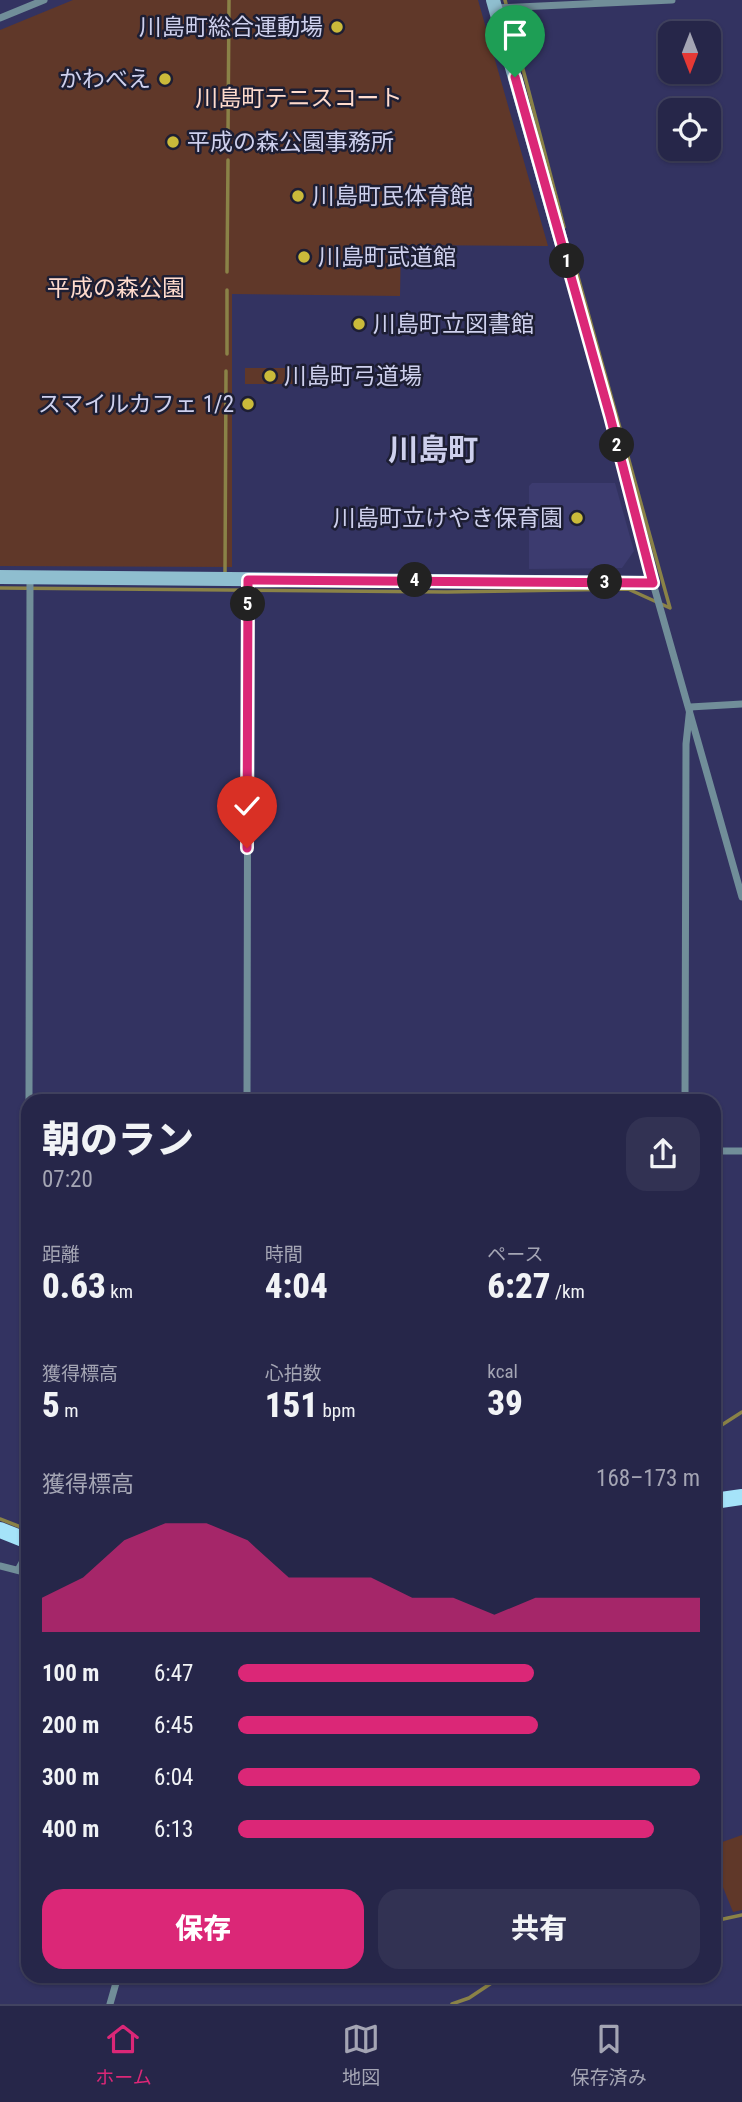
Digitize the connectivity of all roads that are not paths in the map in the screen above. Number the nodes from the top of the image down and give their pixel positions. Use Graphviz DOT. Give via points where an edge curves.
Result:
graph roads {
  1 [pos="44,0"];
  2 [pos="672,0"];
  3 [pos="494,4"];
  4 [pos="0,18"];
  5 [pos="564,251"];
  6 [pos="0,577"];
  7 [pos="30,578"];
  8 [pos="248,580"];
  9 [pos="653,583"];
  10 [pos="742,704"];
  11 [pos="690,707"];
  12 [pos="742,897"];
  13 [pos="29,1094"];
  14 [pos="247,1094"];
  15 [pos="684,1094"];
  16 [pos="721,1151"];
  17 [pos="742,1151"];
  18 [pos="742,1497"];
  19 [pos="721,1500"];
  20 [pos="0,1530"];
  21 [pos="21,1538"];
  22 [pos="21,1565"];
  23 [pos="0,1566"];
  24 [pos="18,1570"];
  25 [pos="21,1571"];
  26 [pos="116,1983"];
  27 [pos="110,2004"];
  1 -- 4 [label="street"];
  2 -- 3 [label="street"];
  3 -- 5 [label="street"];
  5 -- 9 [label="street"];
  6 -- 7 [label="street"];
  7 -- 8 [label="street"];
  7 -- 13 [label="street"];
  8 -- 9 [label="street"];
  8 -- 14 [label="street"];
  9 -- 11 [label="street"];
  10 -- 11 [label="street"];
  11 -- 12 [label="street"];
  11 -- 15 [label="street" via="685,744"];
  16 -- 17 [label="street"];
  18 -- 19 [label="main road"];
  20 -- 21 [label="main road"];
  22 -- 24 [label="street"];
  23 -- 24 [label="street"];
  24 -- 25 [label="street"];
  26 -- 27 [label="street"];
}
